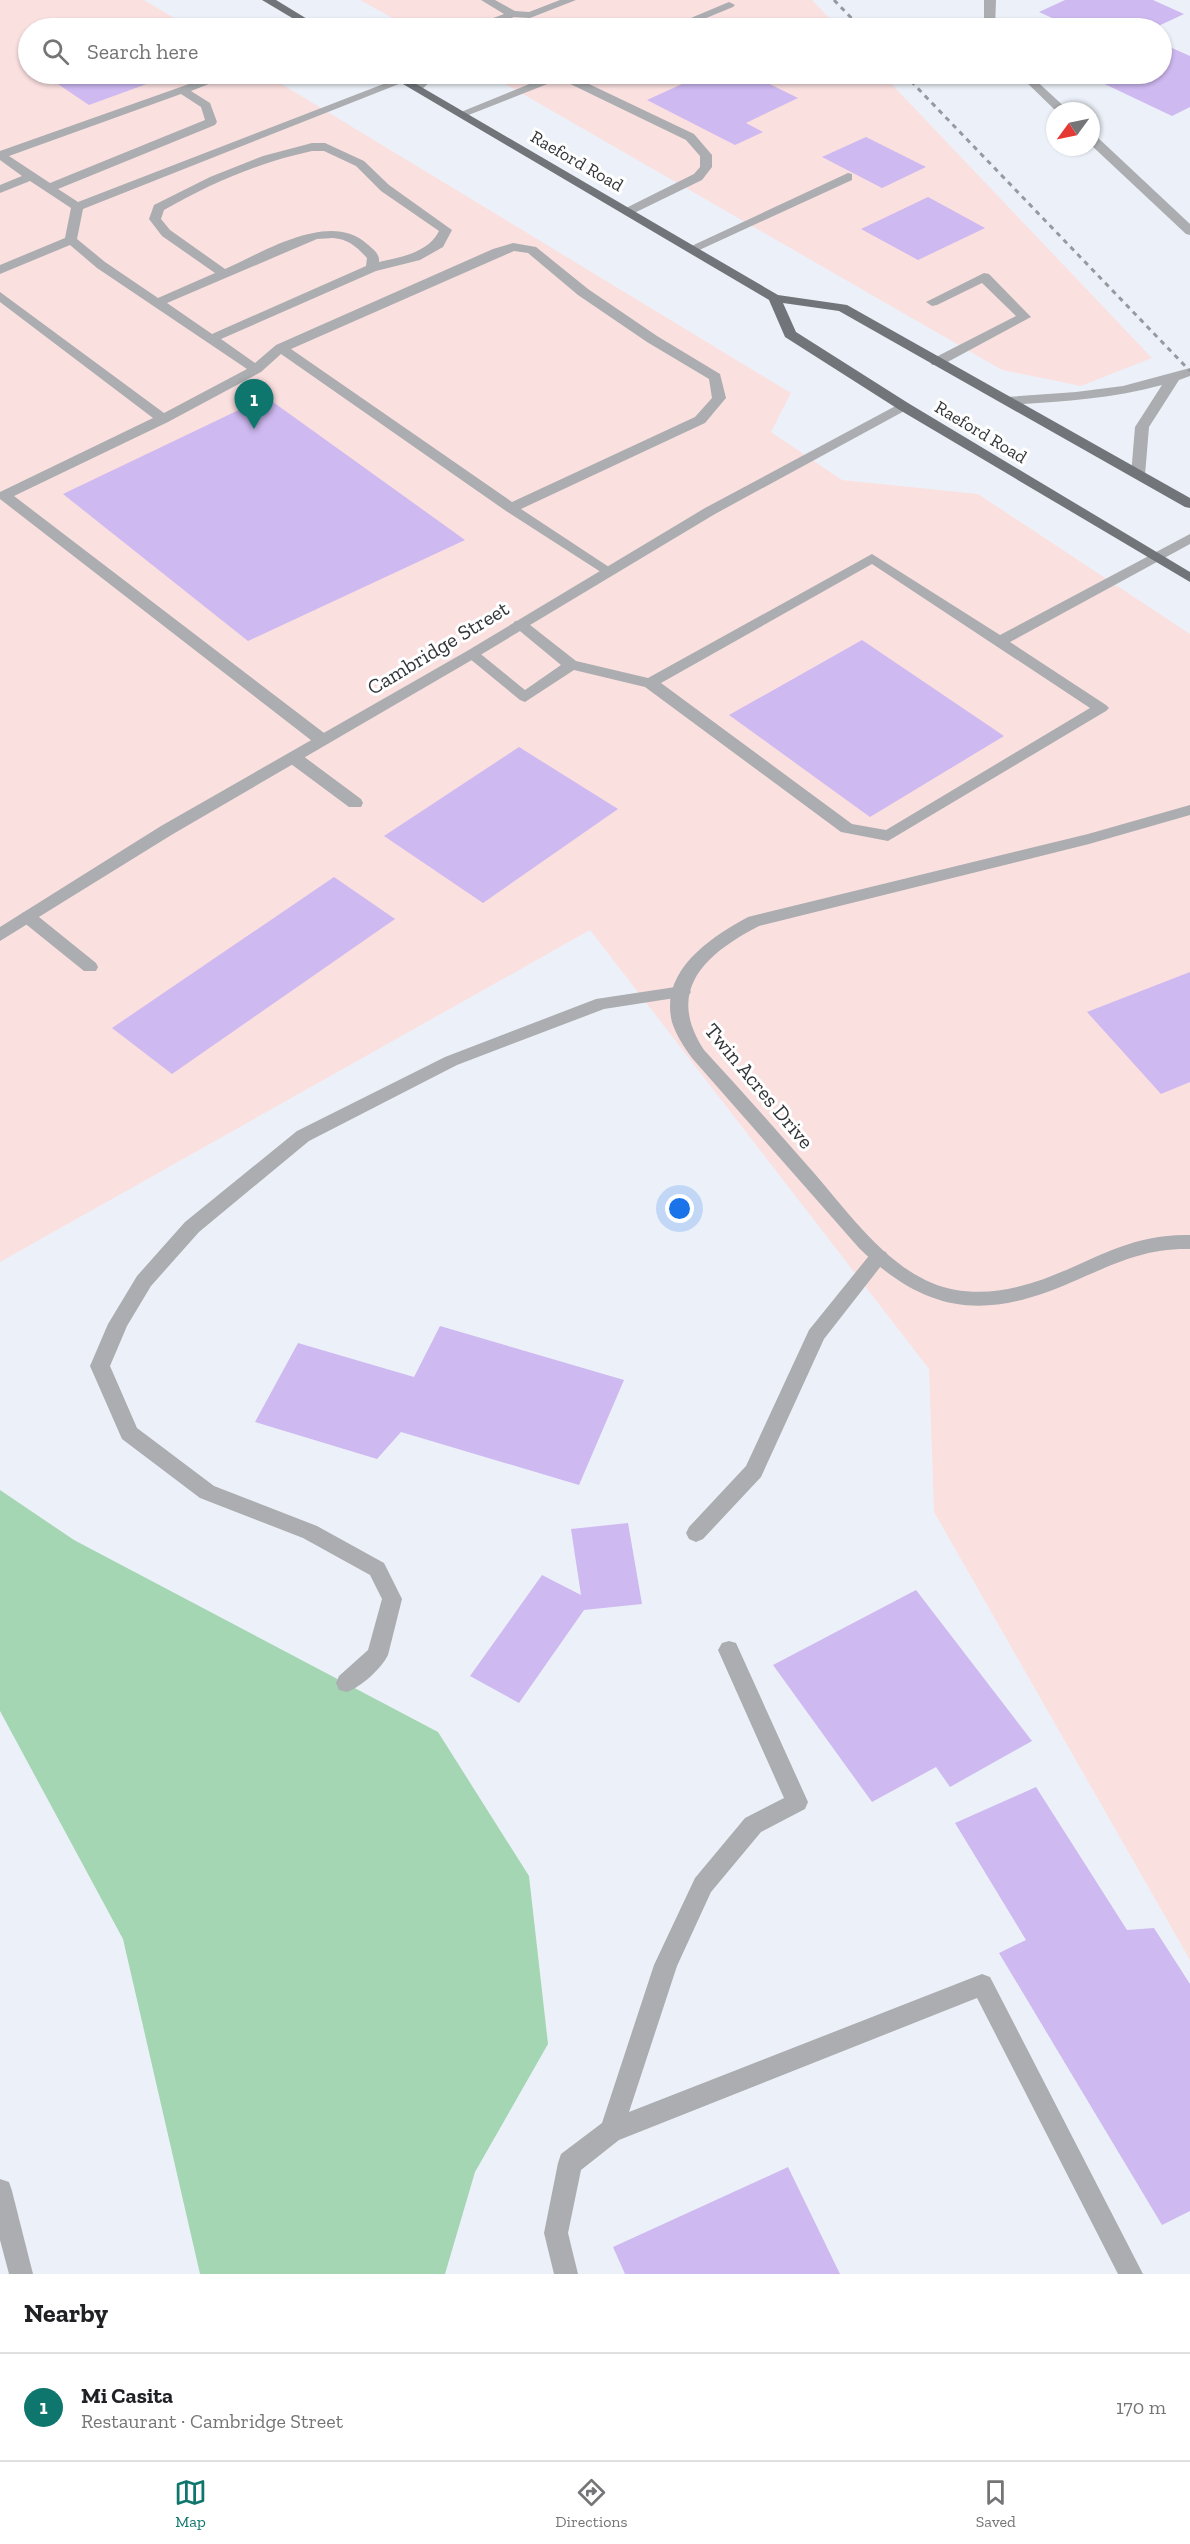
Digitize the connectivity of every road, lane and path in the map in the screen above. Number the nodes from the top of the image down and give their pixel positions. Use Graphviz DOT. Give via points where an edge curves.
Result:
graph roads {
  1 [pos="268,0"];
  2 [pos="487,0"];
  3 [pos="570,0"];
  4 [pos="990,0"];
  5 [pos="729,5"];
  6 [pos="513,14"];
  7 [pos="299,18"];
  8 [pos="503,18"];
  9 [pos="697,18"];
  10 [pos="990,18"];
  11 [pos="199,84"];
  12 [pos="381,84"];
  13 [pos="410,84"];
  14 [pos="422,84"];
  15 [pos="537,84"];
  16 [pos="582,84"];
  17 [pos="1034,84"];
  18 [pos="417,88"];
  19 [pos="182,90"];
  20 [pos="1053,102"];
  21 [pos="462,114"];
  22 [pos="1100,146"];
  23 [pos="0,155"];
  24 [pos="32,176"];
  25 [pos="848,177"];
  26 [pos="49,188"];
  27 [pos="0,189"];
  28 [pos="77,207"];
  29 [pos="628,212"];
  30 [pos="1190,231"];
  31 [pos="71,240"];
  32 [pos="691,249"];
  33 [pos="372,268"];
  34 [pos="0,270"];
  35 [pos="224,274"];
  36 [pos="0,296"];
  37 [pos="774,298"];
  38 [pos="932,302"];
  39 [pos="157,303"];
  40 [pos="211,339"];
  41 [pos="281,348"];
  42 [pos="937,362"];
  43 [pos="256,369"];
  44 [pos="1190,372"];
  45 [pos="1173,379"];
  46 [pos="1007,401"];
  47 [pos="903,406"];
  48 [pos="163,419"];
  49 [pos="1138,475"];
  50 [pos="1190,504"];
  51 [pos="511,508"];
  52 [pos="1190,538"];
  53 [pos="1157,557"];
  54 [pos="608,572"];
  55 [pos="1190,578"];
  56 [pos="520,624"];
  57 [pos="998,642"];
  58 [pos="472,654"];
  59 [pos="572,664"];
  60 [pos="650,683"];
  61 [pos="322,740"];
  62 [pos="293,757"];
  63 [pos="355,803"];
  64 [pos="1190,810"];
  65 [pos="28,917"];
  66 [pos="0,935"];
  67 [pos="90,967"];
  68 [pos="682,992"];
  69 [pos="1190,1242"];
  70 [pos="879,1257"];
  71 [pos="696,1533"];
  72 [pos="729,1650"];
  73 [pos="347,1683"];
  74 [pos="611,2131"];
  75 [pos="0,2191"];
  76 [pos="21,2274"];
  77 [pos="566,2274"];
  78 [pos="1131,2274"];
  1 -- 7 [label="main road"];
  2 -- 6 [label="street"];
  3 -- 6 [label="street" via="530,15"];
  4 -- 10 [label="street"];
  5 -- 9 [label="street"];
  6 -- 8 [label="street"];
  11 -- 19 [label="street"];
  12 -- 28 [label="street"];
  13 -- 18 [label="main road, Raeford Road"];
  14 -- 18 [label="street"];
  15 -- 21 [label="street"];
  16 -- 29 [label="street" via="690,137 706,155 706,167 698,177"];
  17 -- 20 [label="street"];
  18 -- 21 [label="main road, Raeford Road"];
  19 -- 23 [label="street"];
  19 -- 26 [label="street" via="206,105 211,122"];
  21 -- 29 [label="main road, Raeford Road"];
  22 -- 30 [label="street"];
  23 -- 24 [label="street"];
  24 -- 26 [label="street"];
  24 -- 27 [label="street"];
  25 -- 32 [label="street"];
  26 -- 28 [label="street"];
  28 -- 31 [label="street"];
  29 -- 32 [label="main road, Raeford Road"];
  31 -- 34 [label="street"];
  31 -- 39 [label="street"];
  32 -- 37 [label="main road, Raeford Road"];
  33 -- 35 [label="street" via="373,256 359,241 339,233 315,235"];
  33 -- 35 [label="street" via="416,257 439,244 446,230 384,187 369,171 323,146 303,147 279,156 174,197 158,208 155,219 166,233"];
  33 -- 40 [label="street"];
  35 -- 39 [label="street"];
  36 -- 48 [label="street"];
  37 -- 42 [label="main road, Raeford Road" via="842,308"];
  37 -- 47 [label="main road, Raeford Road" via="790,334"];
  38 -- 42 [label="street" via="984,277 1024,317"];
  39 -- 40 [label="street"];
  40 -- 43 [label="street"];
  41 -- 43 [label="street"];
  41 -- 51 [label="street"];
  41 -- 51 [label="street" via="513,247 532,250 583,292 715,377 719,398 700,420"];
  42 -- 46 [label="main road, Raeford Road"];
  43 -- 48 [label="street"];
  44 -- 45 [label="street"];
  45 -- 46 [label="street" via="1106,393"];
  45 -- 49 [label="street" via="1142,427"];
  46 -- 49 [label="main road, Raeford Road"];
  47 -- 53 [label="main road, Raeford Road"];
  47 -- 54 [label="street, Cambridge Street" via="710,510"];
  48 -- 61 [label="street" via="4,495"];
  49 -- 50 [label="main road, Raeford Road"];
  51 -- 54 [label="street"];
  52 -- 53 [label="street"];
  53 -- 55 [label="main road, Raeford Road"];
  53 -- 57 [label="street"];
  54 -- 56 [label="street, Cambridge Street"];
  56 -- 58 [label="street, Cambridge Street"];
  56 -- 59 [label="street"];
  57 -- 60 [label="street" via="872,558"];
  57 -- 60 [label="street" via="1101,708 888,836 847,828"];
  58 -- 59 [label="street" via="525,697"];
  58 -- 61 [label="street, Cambridge Street"];
  59 -- 60 [label="street"];
  61 -- 62 [label="street, Cambridge Street"];
  62 -- 63 [label="street"];
  62 -- 65 [label="street, Cambridge Street"];
  64 -- 68 [label="street, Twin Acres Drive" via="1089,839 754,921 704,953 687,976"];
  65 -- 66 [label="street, Cambridge Street"];
  65 -- 67 [label="street"];
  68 -- 70 [label="street, Twin Acres Drive" via="679,1002 683,1029 698,1054"];
  68 -- 73 [label="street" via="602,1003 451,1060 303,1136 192,1227 144,1281 118,1324 100,1366 129,1433 207,1492 310,1532 377,1569 392,1599 377,1655"];
  69 -- 70 [label="street, Twin Acres Drive" via="1174,1240 1134,1247 1043,1288 1006,1299 964,1299 924,1288"];
  70 -- 71 [label="street" via="816,1335 754,1471"];
  72 -- 74 [label="street" via="798,1802 753,1825 704,1885 666,1965"];
  74 -- 77 [label="street" via="570,2163 556,2233"];
  74 -- 78 [label="street" via="982,1985"];
  75 -- 76 [label="street"];
}
